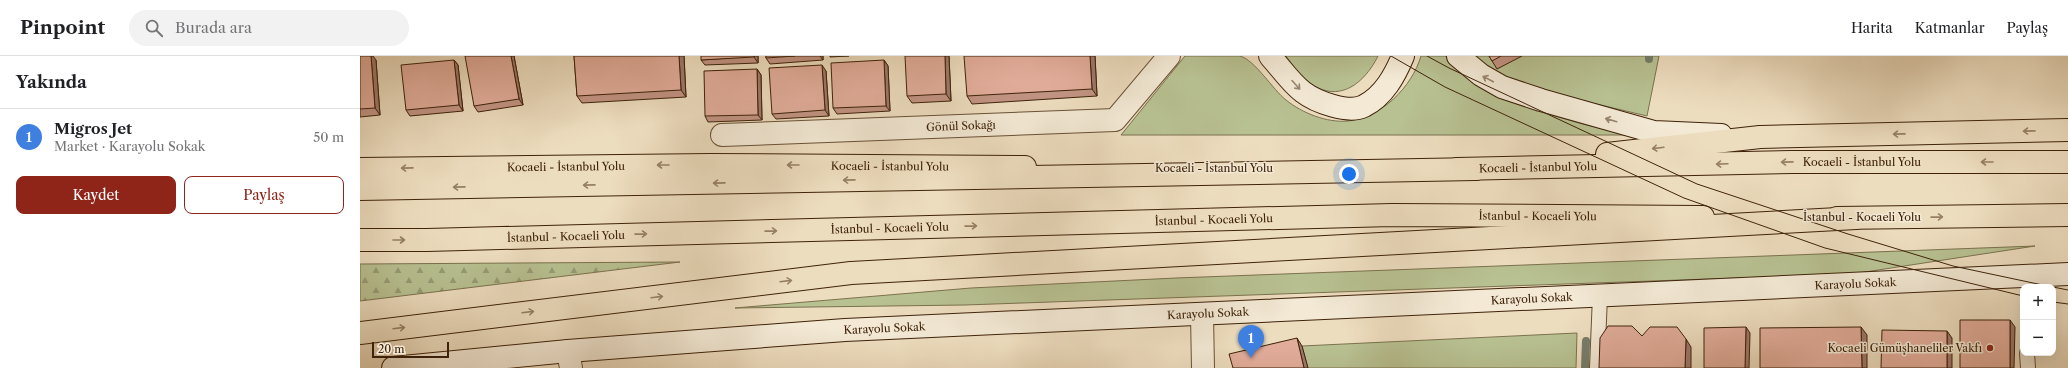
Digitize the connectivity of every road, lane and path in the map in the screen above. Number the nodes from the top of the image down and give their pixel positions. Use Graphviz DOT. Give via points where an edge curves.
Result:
graph roads {
  1 [pos="1169,56"];
  2 [pos="1270,56"];
  3 [pos="1403,56"];
  4 [pos="1458,56"];
  5 [pos="2068,130"];
  6 [pos="722,135"];
  7 [pos="1760,137"];
  8 [pos="2068,162"];
  9 [pos="360,169"];
  10 [pos="1476,169"];
  11 [pos="360,189"];
  12 [pos="2068,215"];
  13 [pos="1856,218"];
  14 [pos="360,240"];
  15 [pos="2068,265"];
  16 [pos="2068,274"];
  17 [pos="2024,281"];
  18 [pos="1600,296"];
  19 [pos="1202,314"];
  20 [pos="360,333"];
  21 [pos="2027,356"];
  22 [pos="569,359"];
  23 [pos="393,368"];
  24 [pos="1203,368"];
  25 [pos="1597,368"];
  26 [pos="2028,368"];
  1 -- 6 [label="main road, Gönül Sokağı" via="1115,120"];
  2 -- 3 [label="main road, one-way" via="1303,92 1325,104 1344,108 1364,107 1377,96 1394,78"];
  7 -- 4 [label="main road, one-way" via="1654,132 1502,87 1481,76"];
  5 -- 7 [label="highway, one-way"];
  7 -- 10 [label="highway, one-way"];
  8 -- 10 [label="highway, Kocaeli - İstanbul Yolu, one-way" via="1792,162"];
  10 -- 9 [label="highway, Kocaeli - İstanbul Yolu, one-way" via="711,165"];
  10 -- 11 [label="highway, one-way"];
  13 -- 12 [label="highway, İstanbul - Kocaeli Yolu, one-way"];
  14 -- 13 [label="highway, İstanbul - Kocaeli Yolu, one-way" via="1392,215"];
  20 -- 13 [label="highway, one-way" via="850,273"];
  15 -- 17 [label="main road"];
  16 -- 17 [label="main road"];
  17 -- 18 [label="main road, Karayolu Sokak"];
  18 -- 19 [label="main road, Karayolu Sokak"];
  18 -- 25 [label="lane"];
  19 -- 22 [label="main road, Karayolu Sokak" via="845,330"];
  19 -- 24 [label="main road"];
  21 -- 26 [label="lane"];
  22 -- 23 [label="main road, Karayolu Sokak"];
}
